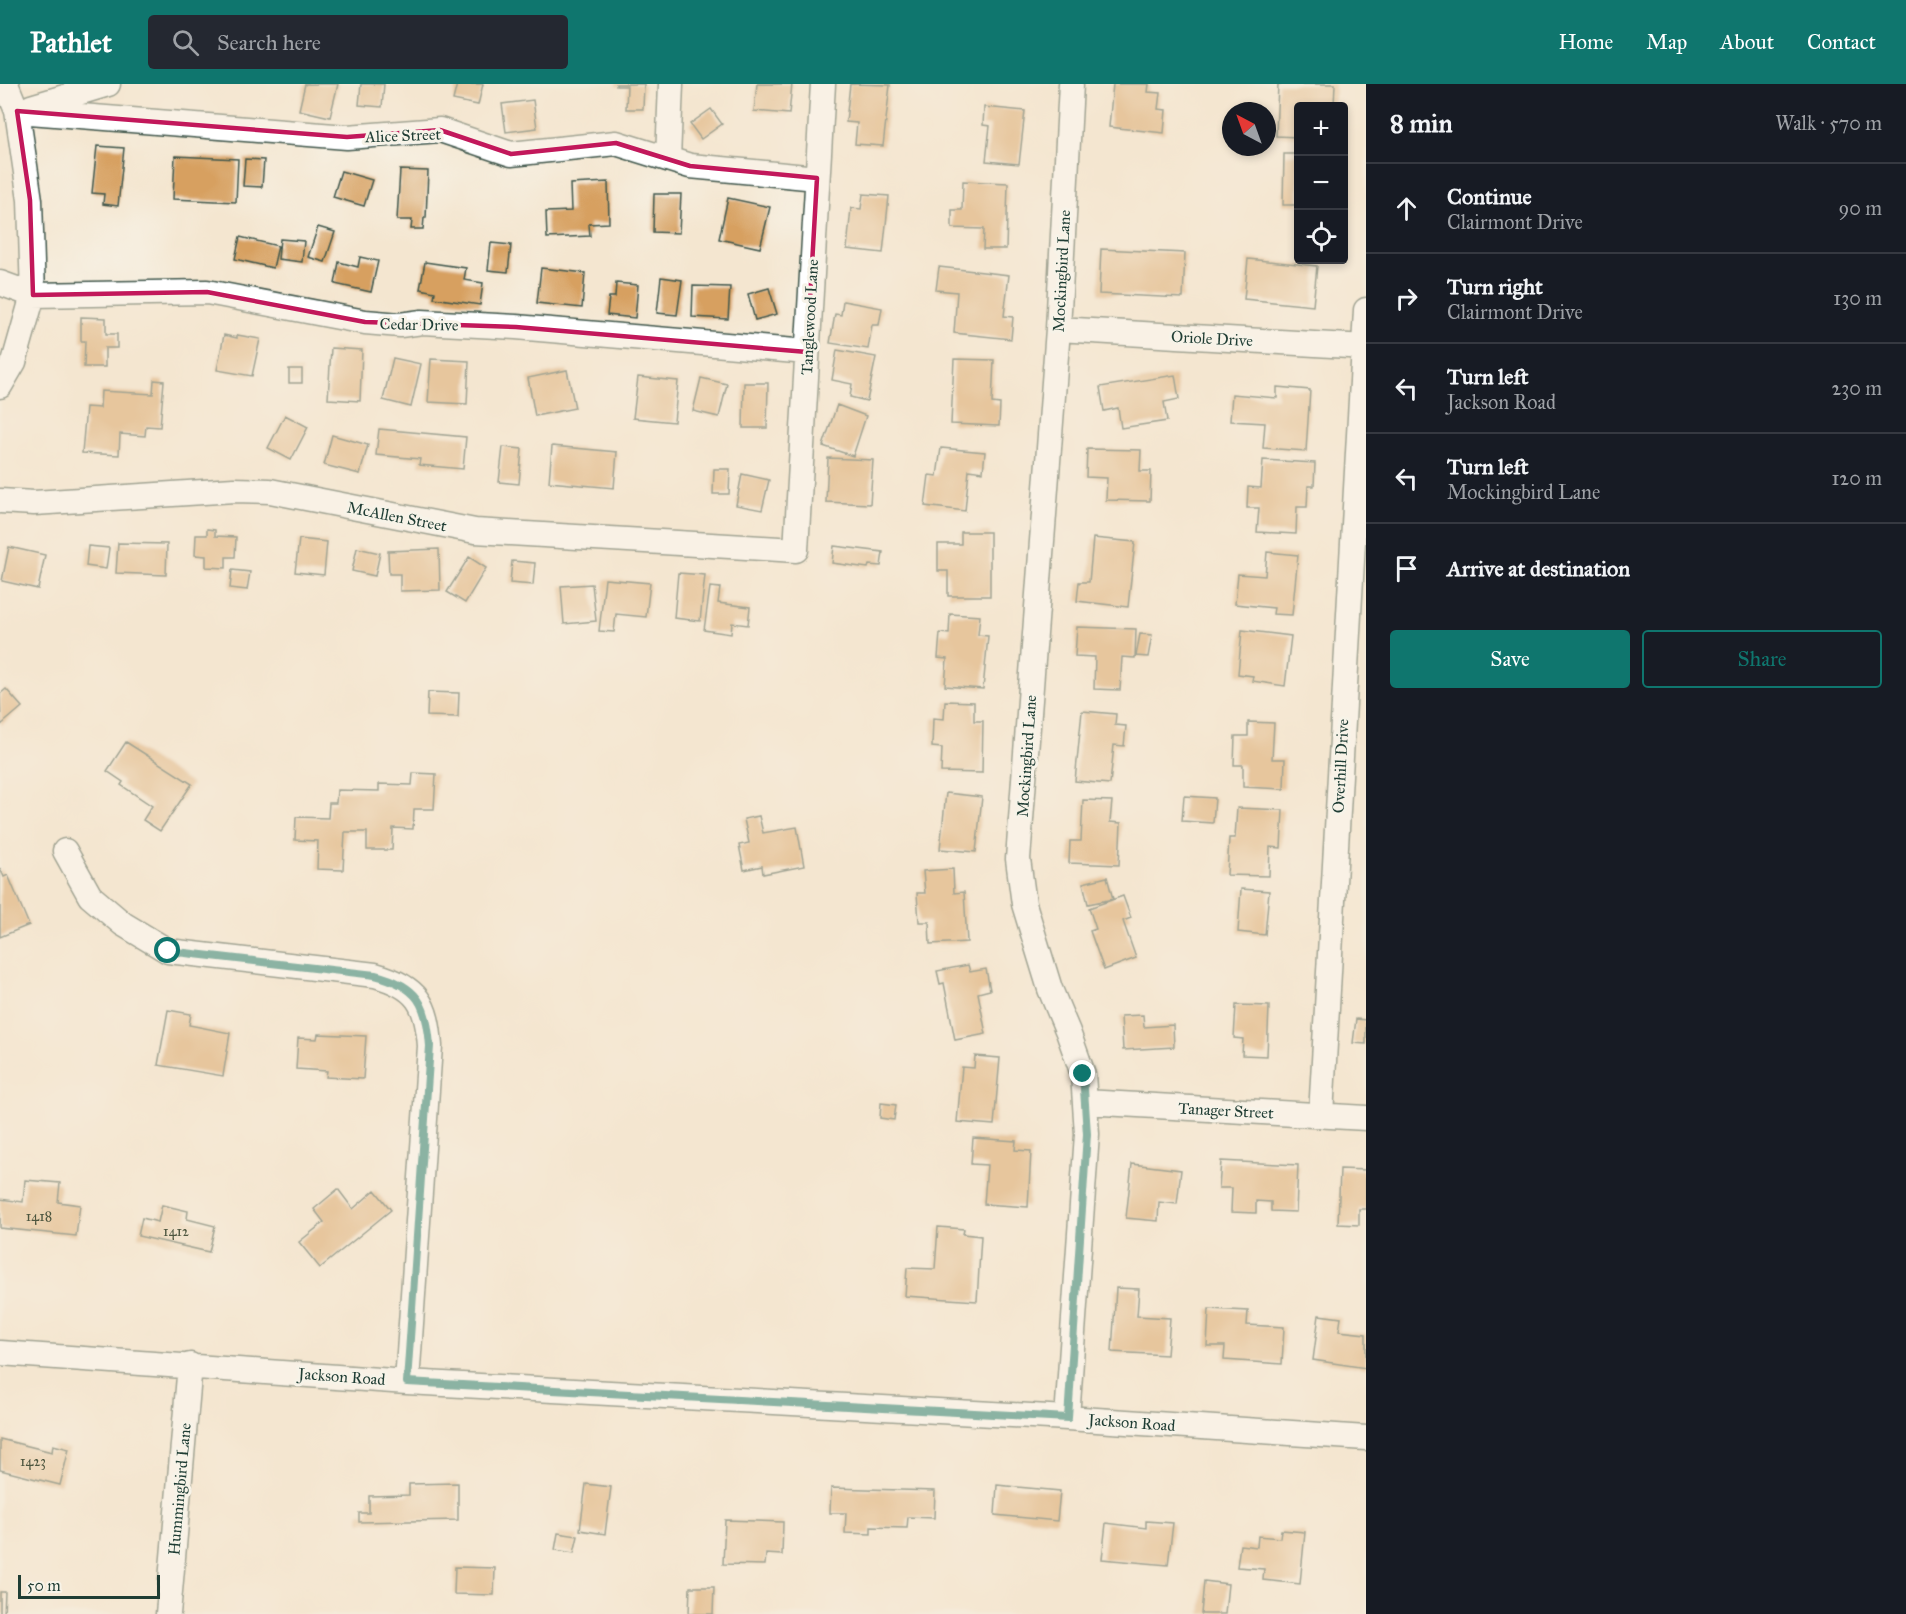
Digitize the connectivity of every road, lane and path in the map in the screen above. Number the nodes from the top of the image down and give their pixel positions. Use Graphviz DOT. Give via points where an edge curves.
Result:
graph roads {
  1 [pos="6,84"];
  2 [pos="108,84"];
  3 [pos="671,84"];
  4 [pos="823,84"];
  5 [pos="1071,84"];
  6 [pos="17,111"];
  7 [pos="668,159"];
  8 [pos="818,178"];
  9 [pos="0,283"];
  10 [pos="33,295"];
  11 [pos="1366,310"];
  12 [pos="1058,329"];
  13 [pos="1364,347"];
  14 [pos="807,352"];
  15 [pos="0,386"];
  16 [pos="0,501"];
  17 [pos="796,550"];
  18 [pos="65,851"];
  19 [pos="1085,1102"];
  20 [pos="1321,1115"];
  21 [pos="1366,1118"];
  22 [pos="0,1353"];
  23 [pos="190,1365"];
  24 [pos="407,1382"];
  25 [pos="1068,1418"];
  26 [pos="1366,1438"];
  27 [pos="168,1614"];
  1 -- 6 [label="street"];
  2 -- 6 [label="street"];
  3 -- 7 [label="street"];
  4 -- 8 [label="street, Tanglewood Lane"];
  5 -- 12 [label="street, Mockingbird Lane"];
  6 -- 7 [label="street, Alice Street" via="347,137 440,130 511,154 616,143"];
  6 -- 10 [label="street" via="30,200"];
  7 -- 8 [label="street, Alice Street" via="690,166"];
  8 -- 14 [label="street, Tanglewood Lane"];
  9 -- 10 [label="street"];
  10 -- 14 [label="street, Cedar Drive" via="207,292 365,322 516,327"];
  10 -- 15 [label="street" via="14,362"];
  11 -- 13 [label="street, Overhill Drive"];
  12 -- 13 [label="street, Oriole Drive"];
  12 -- 19 [label="street, Mockingbird Lane" via="1018,859 1024,904 1050,990 1083,1074"];
  13 -- 20 [label="street, Overhill Drive"];
  14 -- 17 [label="street, Tanglewood Lane"];
  16 -- 17 [label="street, McAllen Street" via="33,503 270,490 474,531"];
  18 -- 24 [label="street" via="90,896 123,924 168,951 375,975 401,984 420,1001 428,1022 430,1046"];
  19 -- 20 [label="street, Tanager Street"];
  19 -- 25 [label="street, Mockingbird Lane" via="1087,1134"];
  20 -- 21 [label="street, Tanager Street"];
  22 -- 23 [label="street, Jackson Road"];
  23 -- 24 [label="street, Jackson Road"];
  23 -- 27 [label="street, Hummingbird Lane"];
  24 -- 25 [label="street, Jackson Road"];
  25 -- 26 [label="street, Jackson Road"];
}
